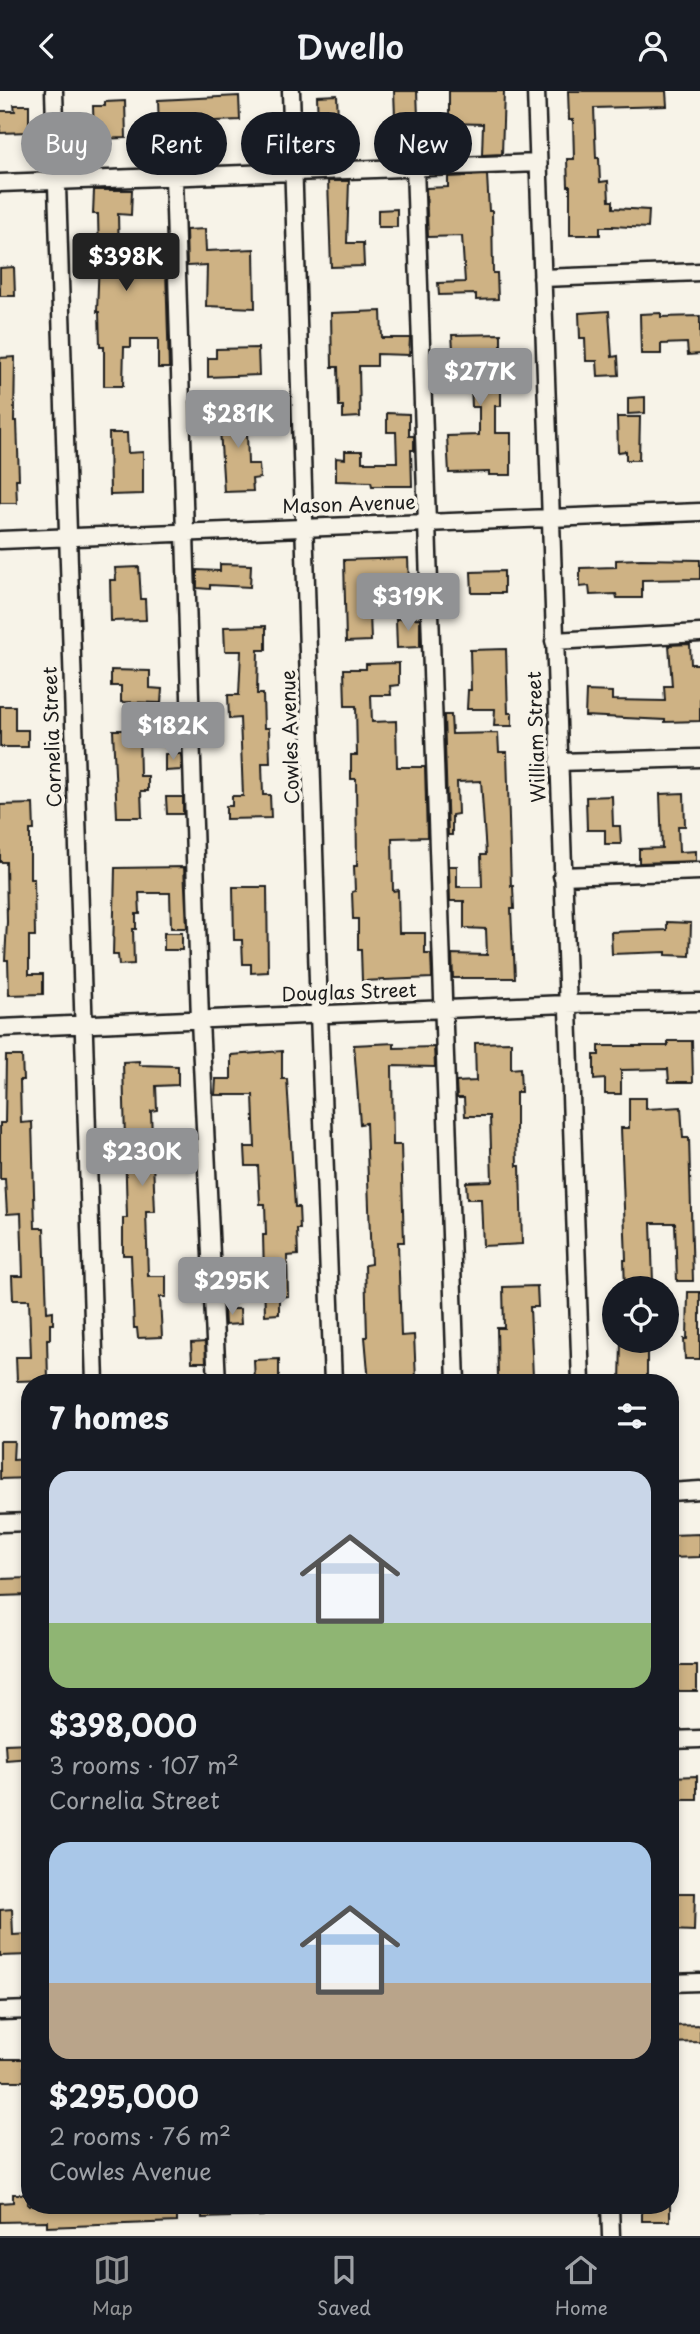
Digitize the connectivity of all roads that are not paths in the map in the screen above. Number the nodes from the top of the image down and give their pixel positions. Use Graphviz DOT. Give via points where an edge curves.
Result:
graph roads {
  1 [pos="54,91"];
  2 [pos="291,91"];
  3 [pos="536,91"];
  4 [pos="292,112"];
  5 [pos="538,163"];
  6 [pos="472,165"];
  7 [pos="241,174"];
  8 [pos="293,175"];
  9 [pos="415,175"];
  10 [pos="174,177"];
  11 [pos="56,181"];
  12 [pos="0,183"];
  13 [pos="700,271"];
  14 [pos="542,278"];
  15 [pos="700,512"];
  16 [pos="550,517"];
  17 [pos="426,522"];
  18 [pos="304,527"];
  19 [pos="185,532"];
  20 [pos="67,537"];
  21 [pos="0,540"];
  22 [pos="700,633"];
  23 [pos="554,641"];
  24 [pos="700,758"];
  25 [pos="558,762"];
  26 [pos="700,871"];
  27 [pos="562,876"];
  28 [pos="700,1002"];
  29 [pos="566,1004"];
  30 [pos="442,1009"];
  31 [pos="319,1014"];
  32 [pos="200,1020"];
  33 [pos="82,1024"];
  34 [pos="0,1028"];
  35 [pos="95,1374"];
  36 [pos="217,1374"];
  37 [pos="333,1374"];
  38 [pos="456,1374"];
  39 [pos="580,1374"];
  40 [pos="700,1490"];
  41 [pos="679,1491"];
  42 [pos="21,1522"];
  43 [pos="0,1523"];
  44 [pos="700,1739"];
  45 [pos="679,1740"];
  46 [pos="700,1982"];
  47 [pos="679,1983"];
  48 [pos="21,2010"];
  49 [pos="0,2011"];
  50 [pos="610,2214"];
  51 [pos="611,2236"];
  1 -- 11 [label="street, Cornelia Street"];
  2 -- 4 [label="street, Cowles Avenue"];
  3 -- 5 [label="street, William Street"];
  5 -- 6 [label="street"];
  5 -- 14 [label="street, William Street"];
  7 -- 10 [label="street"];
  8 -- 18 [label="street, Cowles Avenue"];
  9 -- 17 [label="street"];
  10 -- 11 [label="street"];
  10 -- 19 [label="street"];
  11 -- 12 [label="street"];
  11 -- 20 [label="street, Cornelia Street"];
  13 -- 14 [label="street"];
  14 -- 16 [label="street, William Street"];
  15 -- 16 [label="street, Mason Avenue"];
  16 -- 17 [label="street, Mason Avenue"];
  16 -- 23 [label="street, William Street"];
  17 -- 18 [label="street, Mason Avenue"];
  17 -- 30 [label="street"];
  18 -- 19 [label="street, Mason Avenue"];
  18 -- 31 [label="street, Cowles Avenue"];
  19 -- 20 [label="street, Mason Avenue"];
  19 -- 32 [label="street"];
  20 -- 21 [label="street, Mason Avenue"];
  20 -- 33 [label="street, Cornelia Street"];
  22 -- 23 [label="street"];
  23 -- 25 [label="street, William Street"];
  24 -- 25 [label="street"];
  25 -- 27 [label="street, William Street"];
  26 -- 27 [label="street"];
  27 -- 29 [label="street, William Street"];
  28 -- 29 [label="street, Douglas Street"];
  29 -- 30 [label="street, Douglas Street"];
  29 -- 39 [label="street, William Street"];
  30 -- 31 [label="street, Douglas Street"];
  30 -- 38 [label="street"];
  31 -- 32 [label="street, Douglas Street"];
  31 -- 37 [label="street, Cowles Avenue"];
  32 -- 33 [label="street, Douglas Street"];
  32 -- 36 [label="street"];
  33 -- 34 [label="street, Douglas Street"];
  33 -- 35 [label="street, Cornelia Street"];
  40 -- 41 [label="street"];
  42 -- 43 [label="street"];
  44 -- 45 [label="street"];
  46 -- 47 [label="street"];
  48 -- 49 [label="street"];
  50 -- 51 [label="street"];
}
